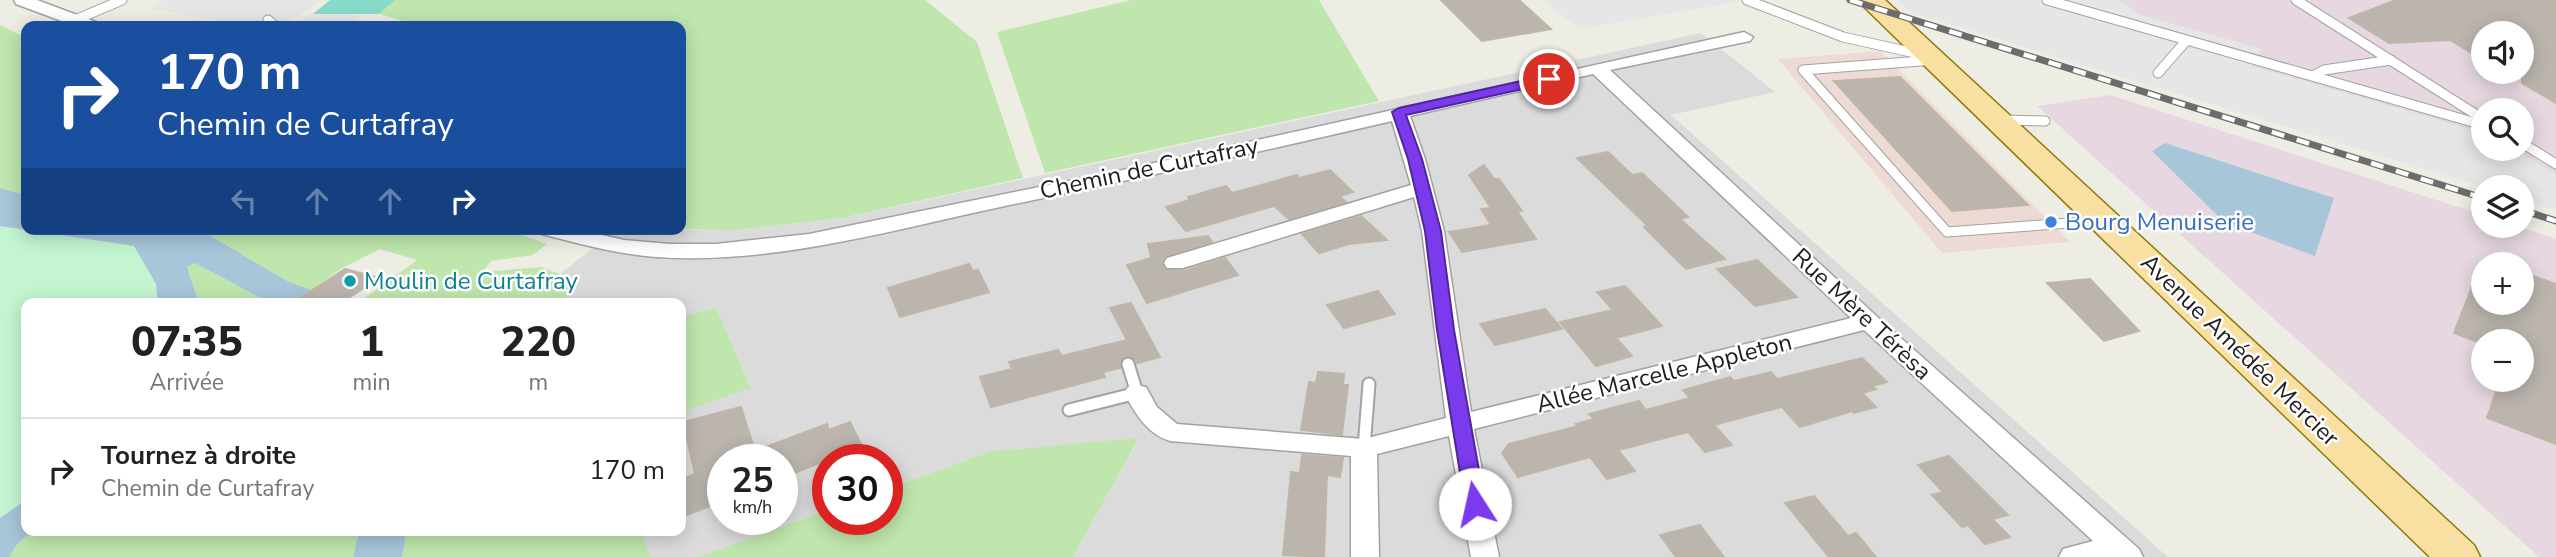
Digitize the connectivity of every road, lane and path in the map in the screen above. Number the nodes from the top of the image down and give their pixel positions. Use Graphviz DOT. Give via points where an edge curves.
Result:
graph roads {
  1 [pos="22,0"];
  2 [pos="122,0"];
  3 [pos="1747,0"];
  4 [pos="1870,0"];
  5 [pos="2047,0"];
  6 [pos="2296,0"];
  7 [pos="78,21"];
  8 [pos="86,21"];
  9 [pos="1744,37"];
  10 [pos="2186,41"];
  11 [pos="1932,58"];
  12 [pos="2391,60"];
  13 [pos="1598,69"];
  14 [pos="2158,73"];
  15 [pos="2313,76"];
  16 [pos="2471,111"];
  17 [pos="1399,112"];
  18 [pos="1997,120"];
  19 [pos="2045,121"];
  20 [pos="2471,122"];
  21 [pos="2534,150"];
  22 [pos="2556,164"];
  23 [pos="1422,188"];
  24 [pos="2103,220"];
  25 [pos="572,235"];
  26 [pos="1175,263"];
  27 [pos="1869,321"];
  28 [pos="1128,364"];
  29 [pos="1369,384"];
  30 [pos="1137,393"];
  31 [pos="1069,410"];
  32 [pos="1460,425"];
  33 [pos="1364,448"];
  34 [pos="2123,551"];
  35 [pos="1365,557"];
  36 [pos="1485,557"];
  37 [pos="2073,557"];
  38 [pos="2458,557"];
  1 -- 7 [label="street"];
  2 -- 8 [label="lane"];
  3 -- 11 [label="lane" via="1843,37"];
  4 -- 11 [label="main road, Avenue Amédée Mercier"];
  5 -- 10 [label="lane"];
  6 -- 12 [label="lane"];
  9 -- 13 [label="street, Chemin de Curtafray"];
  10 -- 14 [label="lane"];
  10 -- 15 [label="lane"];
  11 -- 18 [label="main road, Avenue Amédée Mercier"];
  11 -- 24 [label="lane" via="1803,70 1947,232"];
  12 -- 15 [label="lane" via="2324,70"];
  12 -- 16 [label="lane"];
  13 -- 17 [label="street, Chemin de Curtafray"];
  13 -- 27 [label="street, Rue Mère Térèsa"];
  15 -- 20 [label="lane"];
  17 -- 23 [label="street"];
  17 -- 25 [label="street, Chemin de Curtafray" via="845,233 746,247 670,251 605,244"];
  18 -- 19 [label="lane"];
  18 -- 24 [label="main road, Avenue Amédée Mercier"];
  21 -- 22 [label="lane"];
  23 -- 26 [label="street"];
  23 -- 32 [label="street" via="1433,231"];
  24 -- 38 [label="main road, Avenue Amédée Mercier"];
  27 -- 32 [label="street, Allée Marcelle Appleton"];
  27 -- 34 [label="street, Rue Mère Térèsa"];
  28 -- 30 [label="lane"];
  29 -- 33 [label="lane"];
  30 -- 31 [label="lane"];
  30 -- 33 [label="street, Allée Marcelle Appleton" via="1147,412 1170,432"];
  32 -- 33 [label="street, Allée Marcelle Appleton"];
  32 -- 36 [label="street"];
  33 -- 35 [label="street"];
  34 -- 37 [label="street"];
}
